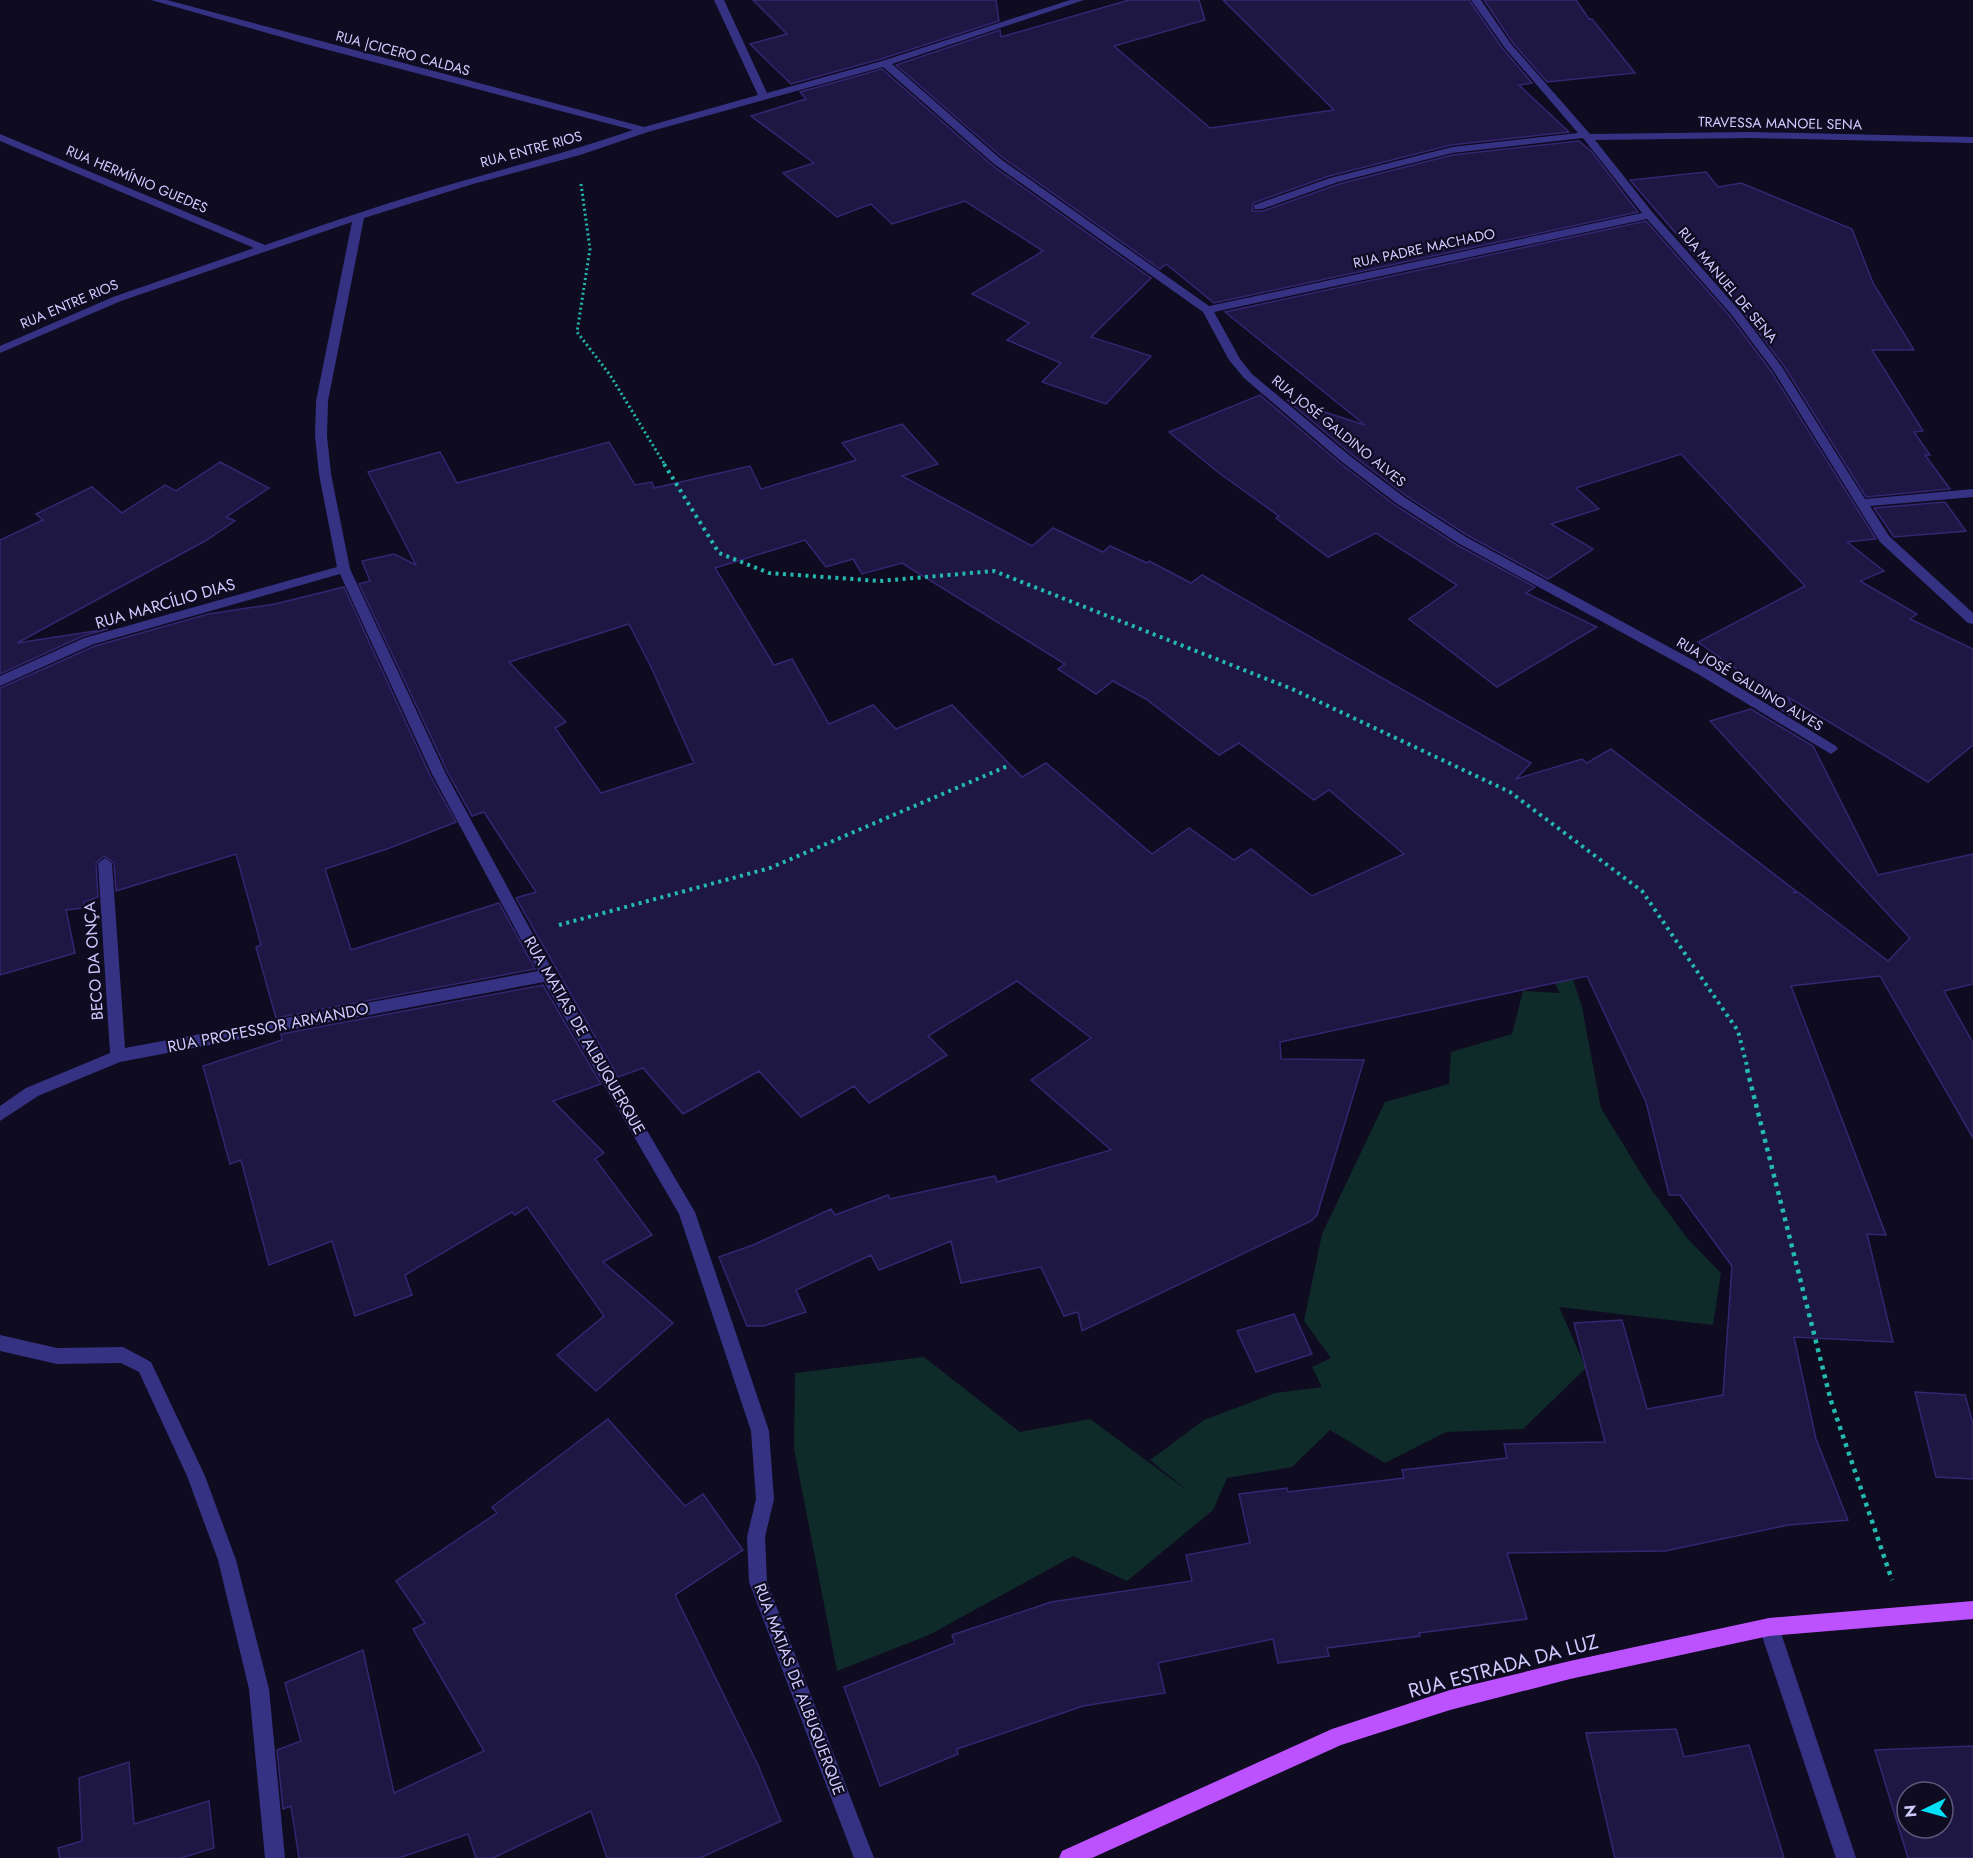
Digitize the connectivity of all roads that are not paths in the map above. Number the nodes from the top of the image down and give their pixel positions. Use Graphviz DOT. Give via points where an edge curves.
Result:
graph roads {
  1 [pos="156,0"];
  2 [pos="719,0"];
  3 [pos="1078,0"];
  4 [pos="1476,0"];
  5 [pos="885,63"];
  6 [pos="764,97"];
  7 [pos="644,130"];
  8 [pos="1587,136"];
  9 [pos="0,138"];
  10 [pos="1973,140"];
  11 [pos="1258,207"];
  12 [pos="1648,214"];
  13 [pos="359,216"];
  14 [pos="263,248"];
  15 [pos="1207,310"];
  16 [pos="0,350"];
  17 [pos="1973,493"];
  18 [pos="1863,503"];
  19 [pos="344,569"];
  20 [pos="1973,620"];
  21 [pos="0,681"];
  22 [pos="1831,749"];
  23 [pos="105,863"];
  24 [pos="548,975"];
  25 [pos="118,1056"];
  26 [pos="0,1114"];
  27 [pos="0,1343"];
  28 [pos="1973,1610"];
  29 [pos="1769,1627"];
  30 [pos="274,1858"];
  31 [pos="864,1858"];
  32 [pos="1069,1858"];
  33 [pos="1846,1858"];
  1 -- 7 [label="street, RUA |CICERO CALDAS"];
  2 -- 6 [label="street"];
  3 -- 5 [label="street, RUA ENTRE RIOS"];
  4 -- 8 [label="street, RUA MANUEL DE SENA" via="1508,46"];
  5 -- 6 [label="street, RUA ENTRE RIOS"];
  5 -- 15 [label="street, RUA JOSÉ GALDINO ALVES" via="998,162"];
  6 -- 7 [label="street, RUA ENTRE RIOS"];
  7 -- 13 [label="street, RUA ENTRE RIOS"];
  8 -- 10 [label="street, TRAVESSA MANOEL SENA"];
  8 -- 11 [label="street, TRAVESSA MANOEL SENA" via="1452,150 1334,180"];
  8 -- 12 [label="street, RUA MANUEL DE SENA"];
  9 -- 14 [label="street, RUA HERMÍNIO GUEDES"];
  12 -- 15 [label="street, RUA PADRE MACHADO"];
  12 -- 18 [label="street, RUA MANUEL DE SENA" via="1735,312 1778,369"];
  13 -- 14 [label="street, RUA ENTRE RIOS"];
  13 -- 19 [label="street, RUA MATIAS DE ALBUQUERQUE" via="322,401 325,474"];
  14 -- 16 [label="street, RUA ENTRE RIOS" via="117,299"];
  15 -- 22 [label="street, RUA JOSÉ GALDINO ALVES" via="1248,376 1400,500 1462,540 1701,670"];
  17 -- 18 [label="street"];
  18 -- 20 [label="street, RUA MANUEL DE SENA" via="1884,539"];
  19 -- 21 [label="street, RUA MARCÍLIO DIAS" via="89,641"];
  19 -- 24 [label="street, RUA MATIAS DE ALBUQUERQUE" via="439,774"];
  23 -- 25 [label="street, BECO DA ONÇA"];
  24 -- 25 [label="street, RUA PROFESSOR ARMANDO"];
  24 -- 31 [label="street, RUA MATIAS DE ALBUQUERQUE" via="687,1212 760,1431 765,1499 756,1537 758,1582"];
  25 -- 26 [label="street, RUA PROFESSOR ARMANDO" via="32,1092"];
  27 -- 30 [label="street" via="57,1356 123,1355 145,1367 196,1476 226,1560 259,1689"];
  28 -- 29 [label="main road, RUA ESTRADA DA LUZ"];
  29 -- 32 [label="main road, RUA ESTRADA DA LUZ" via="1450,1700 1350,1732"];
  29 -- 33 [label="street"];
}
